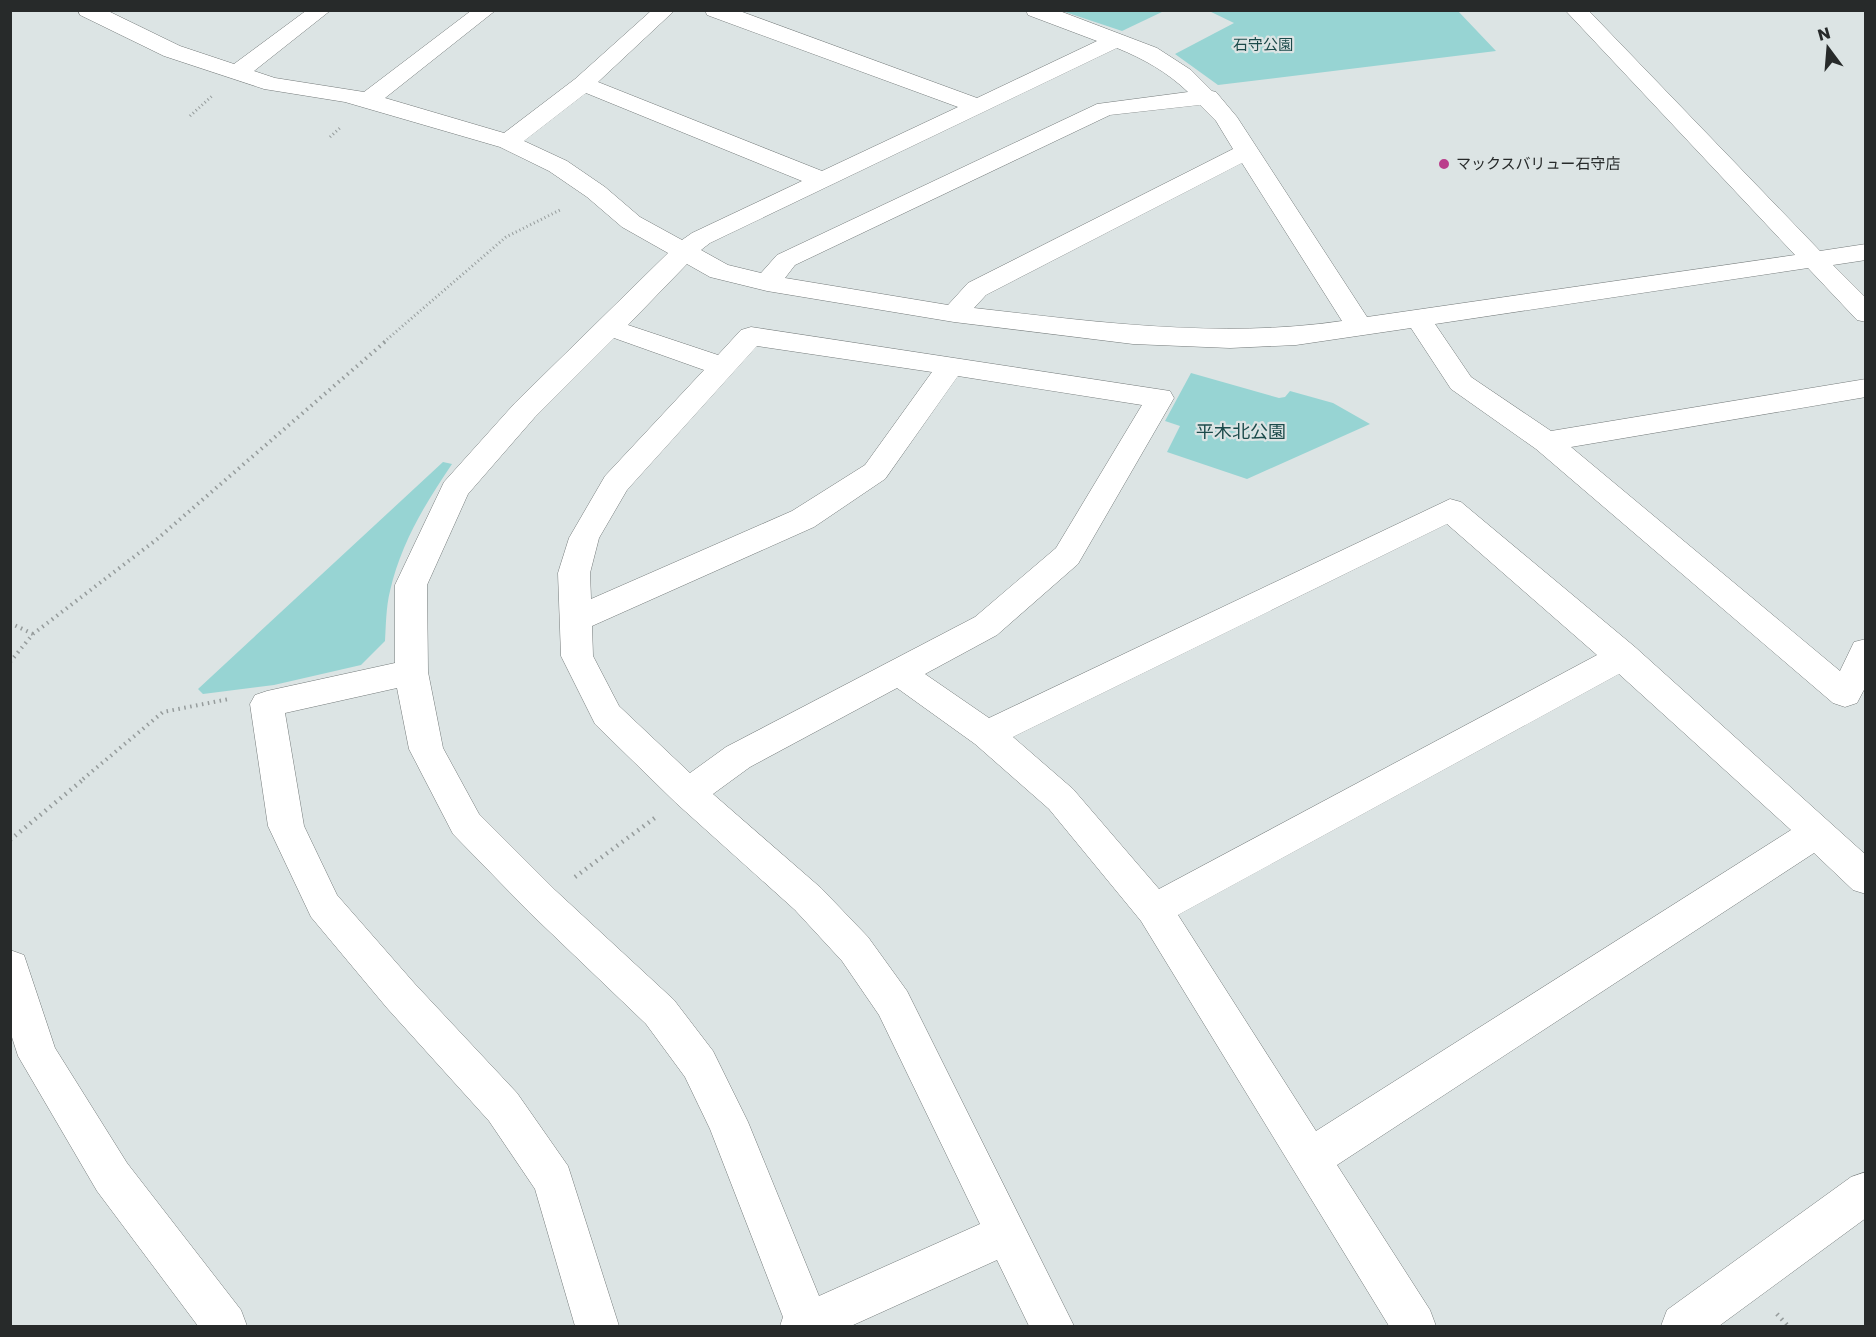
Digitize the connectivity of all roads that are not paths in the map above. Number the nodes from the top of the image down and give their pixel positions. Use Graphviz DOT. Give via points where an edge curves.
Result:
graph roads {
  1 [pos="88,10"];
  2 [pos="321,10"];
  3 [pos="486,10"];
  4 [pos="665,10"];
  5 [pos="716,10"];
  6 [pos="1036,10"];
  7 [pos="1575,10"];
  8 [pos="138,11"];
  9 [pos="116,24"];
  10 [pos="1115,41"];
  11 [pos="237,74"];
  12 [pos="583,84"];
  13 [pos="1208,98"];
  14 [pos="367,101"];
  15 [pos="978,106"];
  16 [pos="508,142"];
  17 [pos="1247,151"];
  18 [pos="822,180"];
  19 [pos="683,252"];
  20 [pos="1866,252"];
  21 [pos="1812,259"];
  22 [pos="767,283"];
  23 [pos="954,314"];
  24 [pos="1866,314"];
  25 [pos="1418,318"];
  26 [pos="1359,326"];
  27 [pos="608,327"];
  28 [pos="951,366"];
  29 [pos="723,367"];
  30 [pos="1866,388"];
  31 [pos="1546,442"];
  32 [pos="574,620"];
  33 [pos="1866,651"];
  34 [pos="1623,656"];
  35 [pos="411,672"];
  36 [pos="899,673"];
  37 [pos="987,734"];
  38 [pos="688,793"];
  39 [pos="1817,832"];
  40 [pos="1866,879"];
  41 [pos="1155,910"];
  42 [pos="10,967"];
  43 [pos="1309,1159"];
  44 [pos="1866,1192"];
  45 [pos="1006,1234"];
  46 [pos="225,1326"];
  47 [pos="597,1326"];
  48 [pos="806,1326"];
  49 [pos="1052,1326"];
  50 [pos="1414,1326"];
  51 [pos="1683,1326"];
  1 -- 9 [label="street"];
  2 -- 11 [label="street"];
  3 -- 14 [label="street"];
  4 -- 12 [label="street"];
  5 -- 15 [label="street"];
  6 -- 10 [label="street"];
  7 -- 21 [label="street"];
  8 -- 9 [label="street"];
  9 -- 11 [label="street" via="172,51"];
  10 -- 13 [label="street" via="1149,53 1183,75"];
  10 -- 15 [label="street"];
  11 -- 14 [label="street"];
  12 -- 16 [label="street"];
  12 -- 18 [label="street"];
  13 -- 17 [label="street"];
  13 -- 22 [label="street" via="1105,109 786,260"];
  14 -- 16 [label="street"];
  15 -- 18 [label="street"];
  16 -- 19 [label="street" via="558,166 631,222"];
  17 -- 23 [label="street" via="977,289"];
  17 -- 26 [label="street"];
  18 -- 19 [label="street" via="701,238"];
  19 -- 22 [label="street" via="719,271"];
  19 -- 27 [label="street"];
  20 -- 21 [label="street"];
  21 -- 24 [label="street"];
  21 -- 25 [label="street"];
  22 -- 23 [label="street"];
  23 -- 26 [label="street" via="1133,335 1230,339 1296,336"];
  25 -- 26 [label="street"];
  25 -- 31 [label="street" via="1461,383"];
  27 -- 29 [label="street"];
  27 -- 35 [label="street" via="454,489 411,585"];
  28 -- 29 [label="street" via="751,336"];
  28 -- 32 [label="street" via="875,472 803,519"];
  28 -- 36 [label="street" via="1160,398 1067,556 986,626"];
  29 -- 32 [label="street" via="616,483 605,501 584,538 574,573"];
  30 -- 31 [label="street"];
  31 -- 33 [label="street" via="1845,694"];
  32 -- 38 [label="street" via="577,656 607,715"];
  34 -- 37 [label="street" via="1450,510"];
  34 -- 39 [label="street"];
  34 -- 41 [label="street"];
  35 -- 47 [label="street" via="267,704 286,826 324,906 503,1107 553,1180"];
  35 -- 48 [label="street" via="426,749 465,824 660,1011 699,1064 728,1122"];
  36 -- 37 [label="street"];
  36 -- 38 [label="street" via="738,757"];
  37 -- 41 [label="street" via="1061,799"];
  38 -- 45 [label="street" via="808,899 855,949 892,1003"];
  39 -- 40 [label="street"];
  39 -- 43 [label="street"];
  41 -- 43 [label="street"];
  42 -- 46 [label="street" via="38,1056 112,1177"];
  43 -- 50 [label="street"];
  44 -- 51 [label="street"];
  45 -- 48 [label="street"];
  45 -- 49 [label="street"];
}
